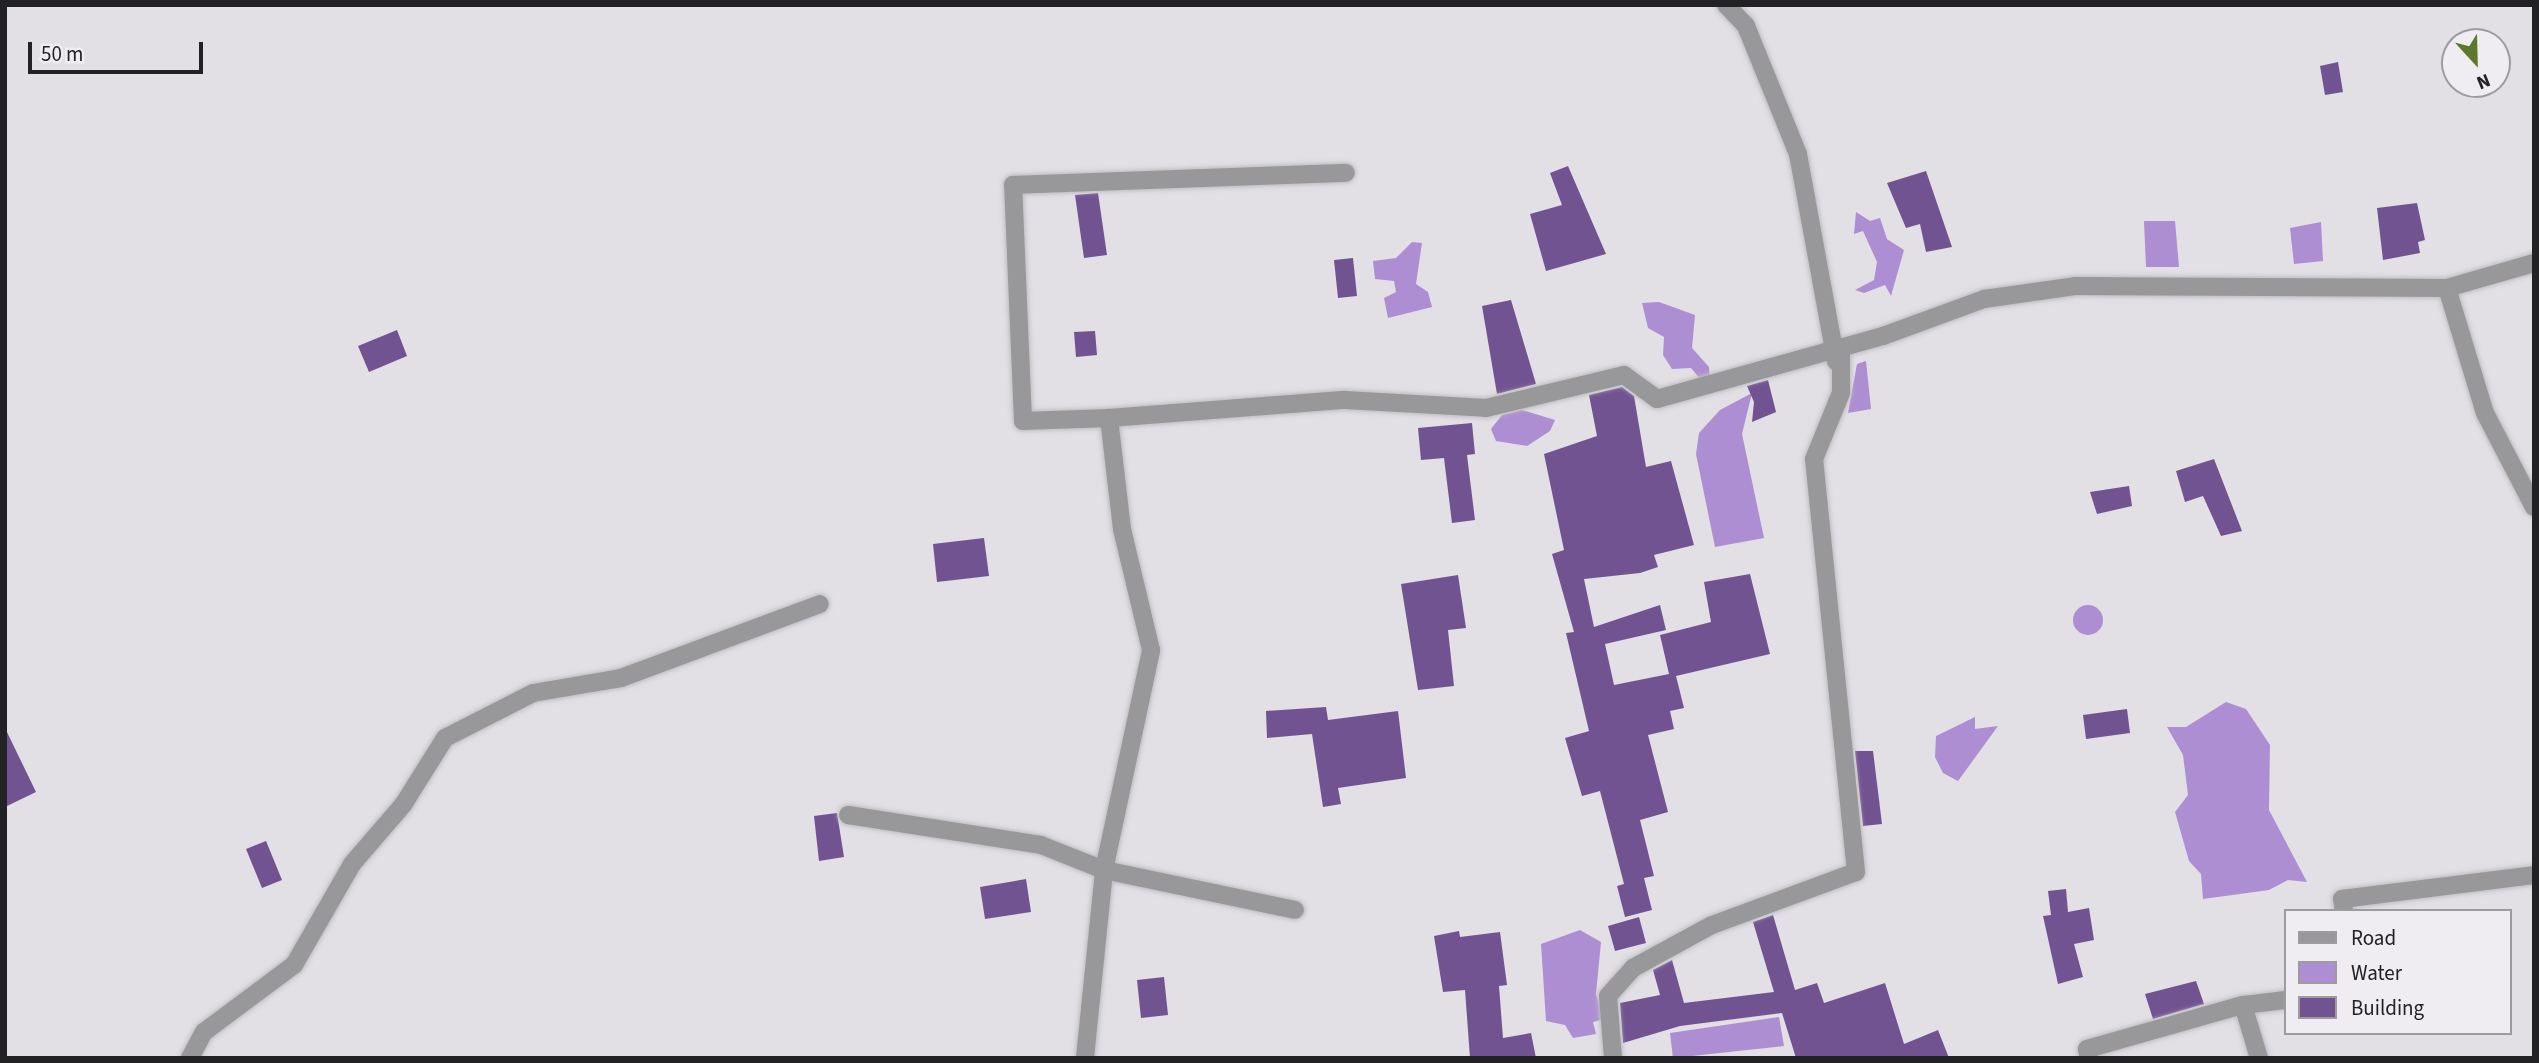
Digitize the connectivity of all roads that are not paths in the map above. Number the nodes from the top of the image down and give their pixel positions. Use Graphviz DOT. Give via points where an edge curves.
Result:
graph roads {
  1 [pos="1726,5"];
  2 [pos="1346,173"];
  3 [pos="2534,263"];
  4 [pos="2447,288"];
  5 [pos="1838,349"];
  6 [pos="1109,418"];
  7 [pos="2534,507"];
  8 [pos="820,604"];
  9 [pos="849,815"];
  10 [pos="1104,870"];
  11 [pos="2534,875"];
  12 [pos="2344,909"];
  13 [pos="1295,910"];
  14 [pos="2284,1000"];
  15 [pos="2243,1005"];
  16 [pos="190,1058"];
  17 [pos="1085,1058"];
  18 [pos="1613,1058"];
  19 [pos="2090,1058"];
  20 [pos="2259,1058"];
  1 -- 5 [label="street" via="1746,26 1798,154"];
  2 -- 6 [label="street" via="1013,185 1023,421"];
  3 -- 4 [label="street"];
  4 -- 5 [label="street" via="2075,286 1984,299"];
  4 -- 7 [label="street" via="2485,413"];
  5 -- 6 [label="street" via="1657,399 1624,375 1486,408 1345,400"];
  5 -- 18 [label="street" via="1841,393 1814,459 1856,872 1712,925 1633,968 1608,996"];
  6 -- 10 [label="street" via="1122,529 1151,650"];
  8 -- 16 [label="street" via="621,678 533,694 446,738 403,805 352,864 294,965 204,1032"];
  9 -- 10 [label="street" via="1041,845"];
  10 -- 13 [label="street"];
  10 -- 17 [label="street"];
  11 -- 12 [label="street" via="2342,899"];
  14 -- 15 [label="street"];
  15 -- 19 [label="street" via="2087,1049"];
  15 -- 20 [label="street"];
}
